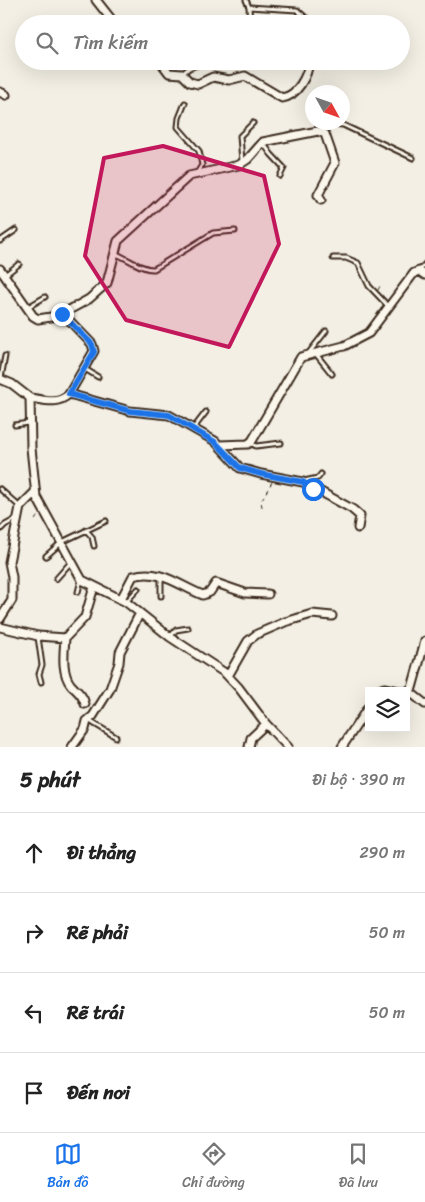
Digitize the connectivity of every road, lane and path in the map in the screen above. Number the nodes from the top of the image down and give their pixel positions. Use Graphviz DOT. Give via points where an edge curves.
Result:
graph roads {
  1 [pos="96,0"];
  2 [pos="246,0"];
  3 [pos="250,7"];
  4 [pos="108,15"];
  5 [pos="250,15"];
  6 [pos="303,15"];
  7 [pos="168,70"];
  8 [pos="187,70"];
  9 [pos="307,70"];
  10 [pos="182,74"];
  11 [pos="186,103"];
  12 [pos="253,123"];
  13 [pos="321,131"];
  14 [pos="263,142"];
  15 [pos="413,158"];
  16 [pos="242,163"];
  17 [pos="197,173"];
  18 [pos="280,176"];
  19 [pos="321,200"];
  20 [pos="16,230"];
  21 [pos="234,231"];
  22 [pos="0,242"];
  23 [pos="114,253"];
  24 [pos="332,258"];
  25 [pos="19,264"];
  26 [pos="425,264"];
  27 [pos="2,272"];
  28 [pos="422,273"];
  29 [pos="45,297"];
  30 [pos="28,307"];
  31 [pos="390,307"];
  32 [pos="62,314"];
  33 [pos="326,331"];
  34 [pos="316,354"];
  35 [pos="307,355"];
  36 [pos="4,356"];
  37 [pos="85,370"];
  38 [pos="332,374"];
  39 [pos="98,376"];
  40 [pos="1,379"];
  41 [pos="69,394"];
  42 [pos="30,398"];
  43 [pos="206,412"];
  44 [pos="30,423"];
  45 [pos="15,425"];
  46 [pos="193,430"];
  47 [pos="250,443"];
  48 [pos="281,443"];
  49 [pos="219,445"];
  50 [pos="321,474"];
  51 [pos="274,476"];
  52 [pos="303,482"];
  53 [pos="0,489"];
  54 [pos="35,492"];
  55 [pos="20,507"];
  56 [pos="262,507"];
  57 [pos="17,519"];
  58 [pos="106,521"];
  59 [pos="358,528"];
  60 [pos="0,530"];
  61 [pos="86,530"];
  62 [pos="62,542"];
  63 [pos="94,546"];
  64 [pos="46,556"];
  65 [pos="72,562"];
  66 [pos="161,576"];
  67 [pos="56,579"];
  68 [pos="82,580"];
  69 [pos="94,587"];
  70 [pos="138,589"];
  71 [pos="78,592"];
  72 [pos="268,594"];
  73 [pos="161,596"];
  74 [pos="123,601"];
  75 [pos="140,613"];
  76 [pos="332,616"];
  77 [pos="0,619"];
  78 [pos="0,627"];
  79 [pos="188,628"];
  80 [pos="38,636"];
  81 [pos="170,637"];
  82 [pos="66,638"];
  83 [pos="425,640"];
  84 [pos="228,676"];
  85 [pos="40,682"];
  86 [pos="410,687"];
  87 [pos="410,693"];
  88 [pos="85,704"];
  89 [pos="425,704"];
  90 [pos="365,712"];
  91 [pos="87,720"];
  92 [pos="266,724"];
  93 [pos="116,737"];
  94 [pos="72,747"];
  95 [pos="250,747"];
  96 [pos="288,747"];
  97 [pos="342,747"];
  1 -- 4 [label="street"];
  2 -- 3 [label="lane"];
  3 -- 5 [label="lane"];
  3 -- 6 [label="lane" via="297,10"];
  7 -- 10 [label="street" via="172,74"];
  8 -- 10 [label="lane"];
  9 -- 10 [label="street" via="291,95 282,98 245,76 229,80 213,77 198,84 190,82"];
  11 -- 17 [label="lane" via="180,113 178,127 199,151 202,165"];
  12 -- 16 [label="lane" via="240,136"];
  13 -- 14 [label="street"];
  13 -- 15 [label="lane" via="333,124 343,125"];
  13 -- 19 [label="street" via="328,140 335,163 320,190 318,196"];
  14 -- 16 [label="street"];
  14 -- 18 [label="lane" via="284,168"];
  16 -- 17 [label="street" via="224,170"];
  17 -- 23 [label="street" via="174,188 121,238"];
  20 -- 22 [label="lane"];
  21 -- 23 [label="lane" via="213,233 150,269"];
  23 -- 32 [label="street" via="107,283 89,300"];
  24 -- 31 [label="lane" via="346,258 358,263 369,286"];
  25 -- 27 [label="lane"];
  26 -- 28 [label="lane"];
  27 -- 30 [label="street"];
  28 -- 31 [label="street" via="408,280"];
  29 -- 30 [label="lane"];
  30 -- 32 [label="street" via="38,318"];
  31 -- 34 [label="street" via="374,328 360,339"];
  32 -- 37 [label="street" via="92,344 94,354"];
  33 -- 35 [label="lane"];
  34 -- 35 [label="street"];
  34 -- 38 [label="lane"];
  35 -- 47 [label="street" via="300,359"];
  36 -- 40 [label="lane"];
  37 -- 39 [label="lane"];
  37 -- 41 [label="street"];
  40 -- 42 [label="street"];
  41 -- 42 [label="street" via="56,402"];
  41 -- 46 [label="street" via="130,411 169,415"];
  42 -- 44 [label="street"];
  43 -- 46 [label="lane"];
  44 -- 45 [label="lane"];
  44 -- 54 [label="street"];
  46 -- 49 [label="street"];
  47 -- 48 [label="lane" via="256,446"];
  47 -- 49 [label="street"];
  49 -- 51 [label="street" via="240,468"];
  50 -- 52 [label="lane" via="316,479"];
  51 -- 52 [label="street"];
  51 -- 56 [label="path" via="261,501"];
  52 -- 59 [label="street" via="357,513 360,516"];
  53 -- 55 [label="lane"];
  54 -- 55 [label="street"];
  54 -- 62 [label="street"];
  55 -- 57 [label="street"];
  57 -- 60 [label="lane"];
  57 -- 77 [label="street" via="8,562 13,593"];
  58 -- 61 [label="lane"];
  61 -- 62 [label="lane"];
  61 -- 63 [label="lane"];
  62 -- 64 [label="lane"];
  62 -- 65 [label="street"];
  65 -- 67 [label="lane"];
  65 -- 68 [label="street"];
  66 -- 72 [label="street" via="203,595 216,584 244,593"];
  66 -- 73 [label="lane"];
  66 -- 74 [label="street" via="133,576"];
  68 -- 69 [label="street"];
  68 -- 71 [label="lane"];
  69 -- 74 [label="street"];
  69 -- 82 [label="street" via="85,617"];
  70 -- 74 [label="lane"];
  74 -- 75 [label="street"];
  75 -- 81 [label="street"];
  75 -- 91 [label="street" via="120,652 110,689"];
  76 -- 84 [label="street" via="312,614 256,634"];
  78 -- 80 [label="street"];
  79 -- 81 [label="lane" via="176,630"];
  80 -- 82 [label="street"];
  80 -- 85 [label="lane" via="42,665"];
  81 -- 84 [label="street"];
  82 -- 88 [label="street" via="64,660 68,681 83,697"];
  83 -- 86 [label="street"];
  84 -- 92 [label="street"];
  87 -- 89 [label="street"];
  90 -- 97 [label="street"];
  91 -- 93 [label="lane"];
  91 -- 94 [label="street" via="85,729"];
  92 -- 95 [label="street" via="251,738"];
  92 -- 96 [label="street"];
}
